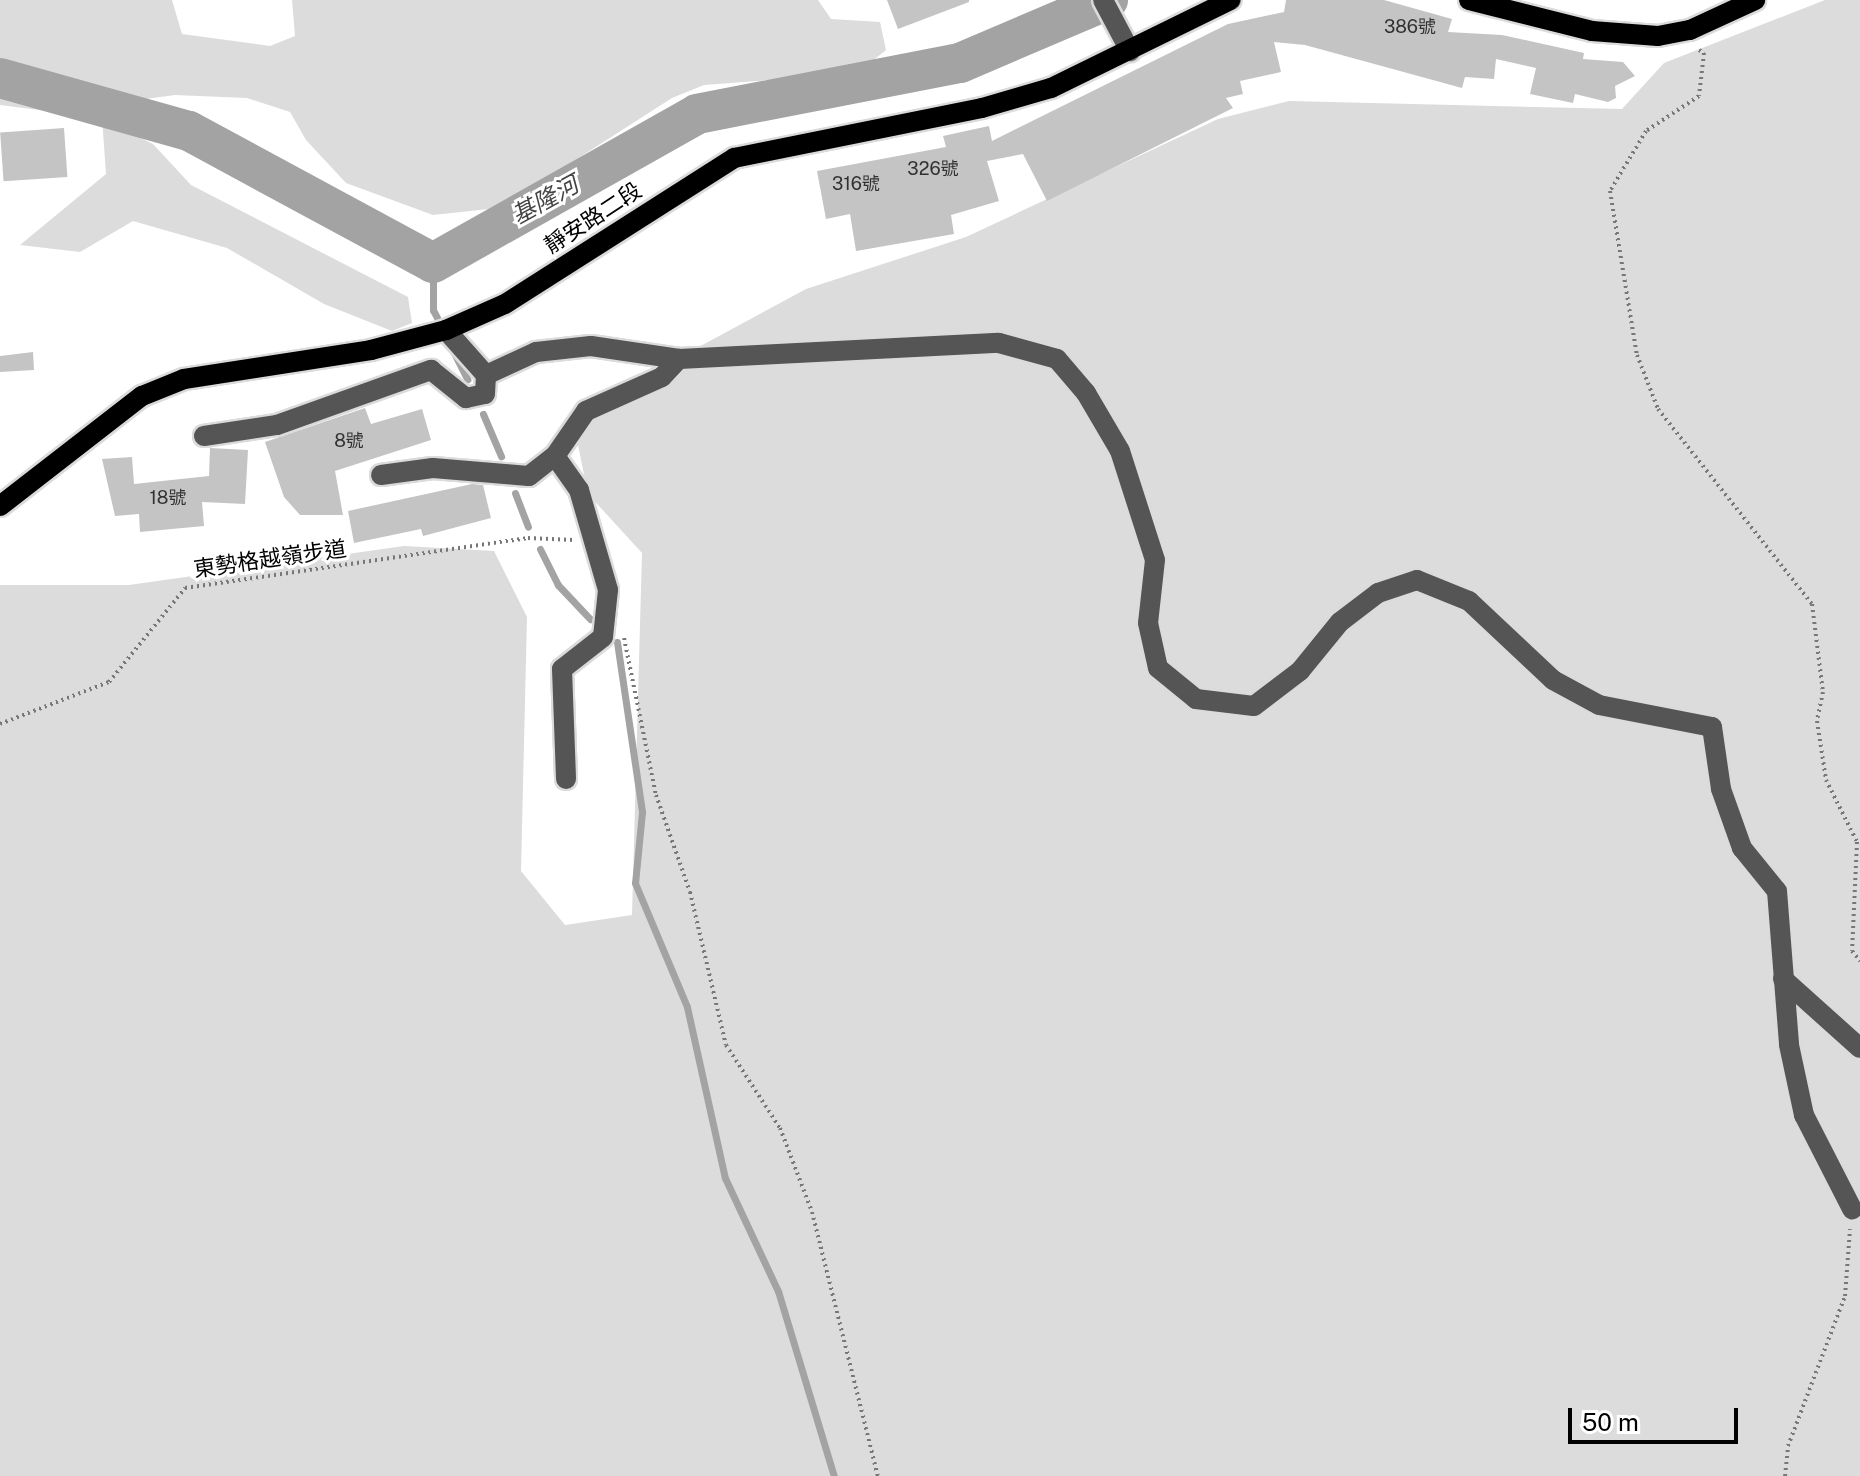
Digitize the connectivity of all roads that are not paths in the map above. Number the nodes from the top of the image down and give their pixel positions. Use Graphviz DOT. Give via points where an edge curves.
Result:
graph roads {
  1 [pos="1103,0"];
  2 [pos="1231,0"];
  3 [pos="1755,0"];
  4 [pos="1477,1"];
  5 [pos="1130,51"];
  6 [pos="437,332"];
  7 [pos="679,359"];
  8 [pos="486,375"];
  9 [pos="204,436"];
  10 [pos="555,456"];
  11 [pos="381,475"];
  12 [pos="0,506"];
  13 [pos="566,779"];
  14 [pos="1783,979"];
  15 [pos="1860,1048"];
  16 [pos="1852,1209"];
  1 -- 5 [label="street"];
  2 -- 5 [label="main road, 靜安路二段"];
  3 -- 4 [label="main road" via="1744,10 1658,36 1592,31"];
  5 -- 6 [label="main road, 靜安路二段" via="1051,88 982,108 734,158 505,304"];
  6 -- 8 [label="street"];
  6 -- 12 [label="main road, 靜安路二段" via="371,350 184,379 142,396"];
  7 -- 8 [label="street" via="591,346 536,352"];
  7 -- 10 [label="street" via="662,377 586,411"];
  7 -- 14 [label="street" via="983,343 1057,359 1086,393 1120,451 1155,560 1148,623 1158,668 1196,699 1254,706 1300,671 1340,622 1378,593 1417,580 1469,601 1553,680 1599,705 1712,727 1721,789 1742,848 1777,891"];
  8 -- 9 [label="street" via="485,394 466,398 431,370 277,425"];
  10 -- 11 [label="street" via="529,476 433,468"];
  10 -- 13 [label="street" via="579,490 608,590 603,637 562,669"];
  14 -- 15 [label="street"];
  14 -- 16 [label="street" via="1804,1115"];
}
